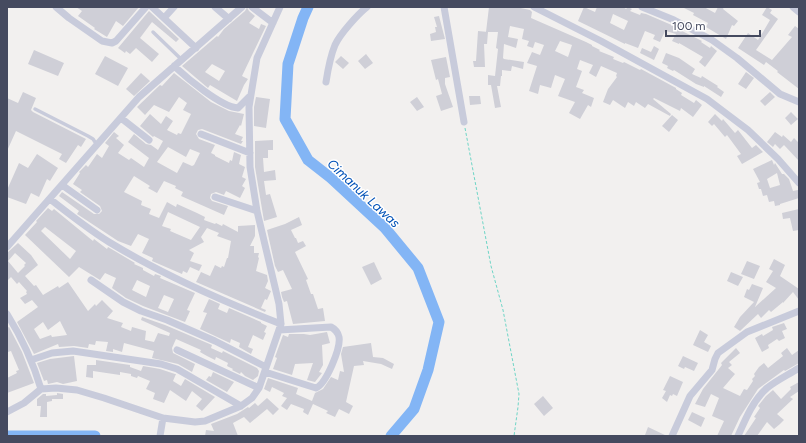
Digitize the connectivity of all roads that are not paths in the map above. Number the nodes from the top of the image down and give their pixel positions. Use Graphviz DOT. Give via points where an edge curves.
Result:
graph roads {
  1 [pos="56,7"];
  2 [pos="146,7"];
  3 [pos="152,7"];
  4 [pos="174,7"];
  5 [pos="242,7"];
  6 [pos="252,7"];
  7 [pos="280,7"];
  8 [pos="367,7"];
  9 [pos="444,7"];
  10 [pos="534,7"];
  11 [pos="642,7"];
  12 [pos="793,7"];
  13 [pos="216,8"];
  14 [pos="799,12"];
  15 [pos="226,17"];
  16 [pos="164,18"];
  17 [pos="272,23"];
  18 [pos="153,32"];
  19 [pos="194,45"];
  20 [pos="182,60"];
  21 [pos="174,66"];
  22 [pos="326,82"];
  23 [pos="249,97"];
  24 [pos="799,102"];
  25 [pos="35,109"];
  26 [pos="121,118"];
  27 [pos="464,122"];
  28 [pos="201,134"];
  29 [pos="149,140"];
  30 [pos="95,142"];
  31 [pos="250,153"];
  32 [pos="799,183"];
  33 [pos="62,185"];
  34 [pos="215,197"];
  35 [pos="50,199"];
  36 [pos="97,210"];
  37 [pos="256,211"];
  38 [pos="7,247"];
  39 [pos="91,280"];
  40 [pos="799,311"];
  41 [pos="7,314"];
  42 [pos="280,327"];
  43 [pos="177,350"];
  44 [pos="31,360"];
  45 [pos="799,368"];
  46 [pos="266,370"];
  47 [pos="259,388"];
  48 [pos="41,389"];
  49 [pos="241,406"];
  50 [pos="7,412"];
  51 [pos="163,418"];
  52 [pos="160,436"];
  53 [pos="672,436"];
  54 [pos="738,436"];
  1 -- 2 [label="street" via="102,41 112,43"];
  3 -- 16 [label="street"];
  4 -- 16 [label="street"];
  5 -- 15 [label="street"];
  6 -- 17 [label="street"];
  7 -- 17 [label="street"];
  8 -- 22 [label="street" via="358,14 336,43 330,58"];
  9 -- 27 [label="street"];
  10 -- 32 [label="street" via="707,99 748,130"];
  11 -- 24 [label="street" via="712,40 780,94"];
  12 -- 14 [label="street"];
  13 -- 15 [label="street"];
  15 -- 19 [label="street"];
  16 -- 19 [label="street"];
  17 -- 23 [label="street" via="257,58"];
  18 -- 20 [label="lane"];
  19 -- 20 [label="street"];
  20 -- 21 [label="street"];
  21 -- 23 [label="street" via="205,91 228,105 238,108"];
  21 -- 26 [label="street" via="139,97"];
  23 -- 31 [label="street"];
  25 -- 30 [label="lane"];
  26 -- 29 [label="street"];
  26 -- 30 [label="street"];
  28 -- 31 [label="street"];
  30 -- 33 [label="street"];
  31 -- 37 [label="street"];
  33 -- 35 [label="street"];
  33 -- 36 [label="street"];
  34 -- 37 [label="street"];
  35 -- 38 [label="street"];
  35 -- 42 [label="street" via="92,230 131,254"];
  37 -- 42 [label="street" via="279,304"];
  39 -- 46 [label="street" via="129,305 215,341"];
  40 -- 53 [label="street" via="747,332 718,353 712,370 690,396"];
  41 -- 44 [label="street"];
  42 -- 46 [label="street"];
  42 -- 46 [label="street" via="331,328 339,336 339,346 324,380 316,388"];
  43 -- 47 [label="street"];
  44 -- 48 [label="street"];
  44 -- 49 [label="street" via="52,353 73,351 161,364 177,369"];
  45 -- 54 [label="street" via="766,388 758,397"];
  46 -- 47 [label="street"];
  47 -- 49 [label="street" via="252,398"];
  48 -- 50 [label="street" via="24,403"];
  48 -- 51 [label="street" via="77,390"];
  49 -- 51 [label="street" via="205,421 189,422"];
  51 -- 52 [label="street"];
}
